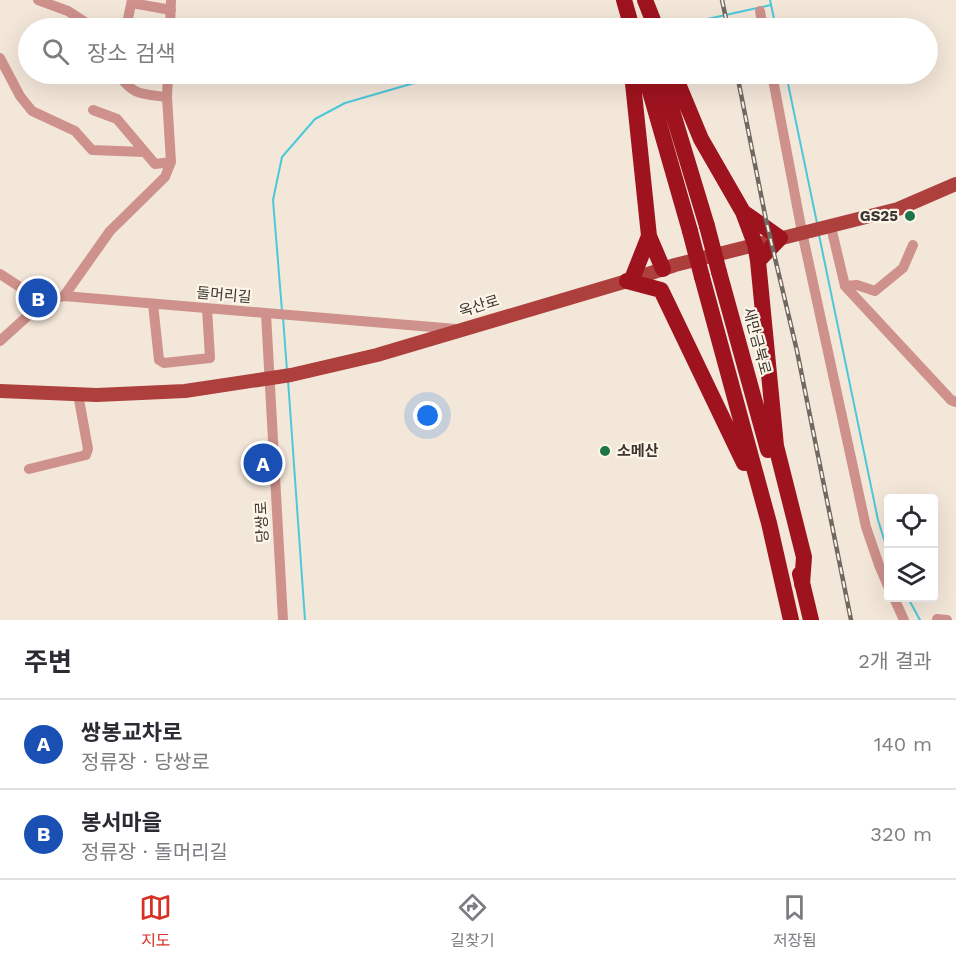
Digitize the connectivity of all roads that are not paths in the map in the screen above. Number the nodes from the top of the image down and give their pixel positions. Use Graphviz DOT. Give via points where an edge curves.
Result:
graph roads {
  1 [pos="38,0"];
  2 [pos="615,0"];
  3 [pos="624,0"];
  4 [pos="132,2"];
  5 [pos="171,5"];
  6 [pos="760,11"];
  7 [pos="637,16"];
  8 [pos="79,18"];
  9 [pos="128,18"];
  10 [pos="761,18"];
  11 [pos="0,58"];
  12 [pos="125,84"];
  13 [pos="168,84"];
  14 [pos="633,84"];
  15 [pos="648,84"];
  16 [pos="665,84"];
  17 [pos="678,84"];
  18 [pos="774,84"];
  19 [pos="167,97"];
  20 [pos="93,110"];
  21 [pos="144,152"];
  22 [pos="171,162"];
  23 [pos="956,184"];
  24 [pos="743,212"];
  25 [pos="827,228"];
  26 [pos="805,231"];
  27 [pos="649,237"];
  28 [pos="780,238"];
  29 [pos="755,244"];
  30 [pos="913,245"];
  31 [pos="758,261"];
  32 [pos="669,267"];
  33 [pos="0,274"];
  34 [pos="629,280"];
  35 [pos="845,286"];
  36 [pos="661,290"];
  37 [pos="64,296"];
  38 [pos="43,302"];
  39 [pos="153,304"];
  40 [pos="207,309"];
  41 [pos="266,314"];
  42 [pos="461,329"];
  43 [pos="0,340"];
  44 [pos="273,378"];
  45 [pos="0,391"];
  46 [pos="78,394"];
  47 [pos="956,402"];
  48 [pos="29,469"];
  49 [pos="762,500"];
  50 [pos="884,577"];
  51 [pos="802,584"];
  52 [pos="896,602"];
  53 [pos="283,620"];
  54 [pos="791,620"];
  55 [pos="811,620"];
  56 [pos="904,620"];
  1 -- 8 [label="street"];
  2 -- 7 [label="highway"];
  3 -- 7 [label="highway"];
  4 -- 5 [label="street"];
  4 -- 9 [label="street"];
  6 -- 10 [label="street"];
  11 -- 21 [label="street" via="32,111 75,131 92,150"];
  12 -- 19 [label="street" via="140,93"];
  13 -- 19 [label="street"];
  14 -- 27 [label="highway"];
  15 -- 49 [label="highway, bridge"];
  16 -- 51 [label="highway, 새만금북로, bridge" via="707,226"];
  17 -- 24 [label="highway" via="701,139"];
  18 -- 26 [label="street"];
  19 -- 22 [label="street"];
  20 -- 21 [label="street" via="117,119"];
  21 -- 22 [label="street" via="155,164"];
  22 -- 37 [label="street" via="165,177 110,231"];
  23 -- 25 [label="main road, 옥산로" via="898,209"];
  24 -- 28 [label="highway"];
  24 -- 29 [label="highway"];
  25 -- 26 [label="main road, 옥산로"];
  25 -- 35 [label="street"];
  26 -- 28 [label="main road, 옥산로"];
  26 -- 50 [label="street" via="866,527"];
  27 -- 32 [label="highway"];
  27 -- 34 [label="highway"];
  28 -- 29 [label="main road, 옥산로"];
  28 -- 31 [label="highway"];
  29 -- 31 [label="highway"];
  29 -- 32 [label="main road, 옥산로"];
  30 -- 35 [label="street" via="903,268 875,291"];
  31 -- 51 [label="highway" via="776,446 804,557"];
  32 -- 34 [label="main road, 옥산로"];
  32 -- 36 [label="highway"];
  33 -- 38 [label="street"];
  34 -- 36 [label="highway"];
  34 -- 42 [label="main road, 옥산로"];
  35 -- 47 [label="street"];
  36 -- 49 [label="highway"];
  37 -- 38 [label="street, 돌머리길"];
  37 -- 39 [label="street, 돌머리길"];
  38 -- 43 [label="street, 돌머리길"];
  39 -- 40 [label="street, 돌머리길"];
  39 -- 40 [label="street" via="159,360 164,363 210,358"];
  40 -- 41 [label="street, 돌머리길"];
  41 -- 42 [label="street, 돌머리길"];
  41 -- 44 [label="street, 당쌍로"];
  42 -- 44 [label="main road, 옥산로" via="377,355"];
  44 -- 46 [label="main road, 옥산로" via="185,391"];
  44 -- 53 [label="street, 당쌍로"];
  45 -- 46 [label="main road, 옥산로"];
  46 -- 48 [label="street" via="86,455"];
  49 -- 54 [label="highway"];
  51 -- 55 [label="highway, 새만금북로"];
  52 -- 56 [label="street"];
}
